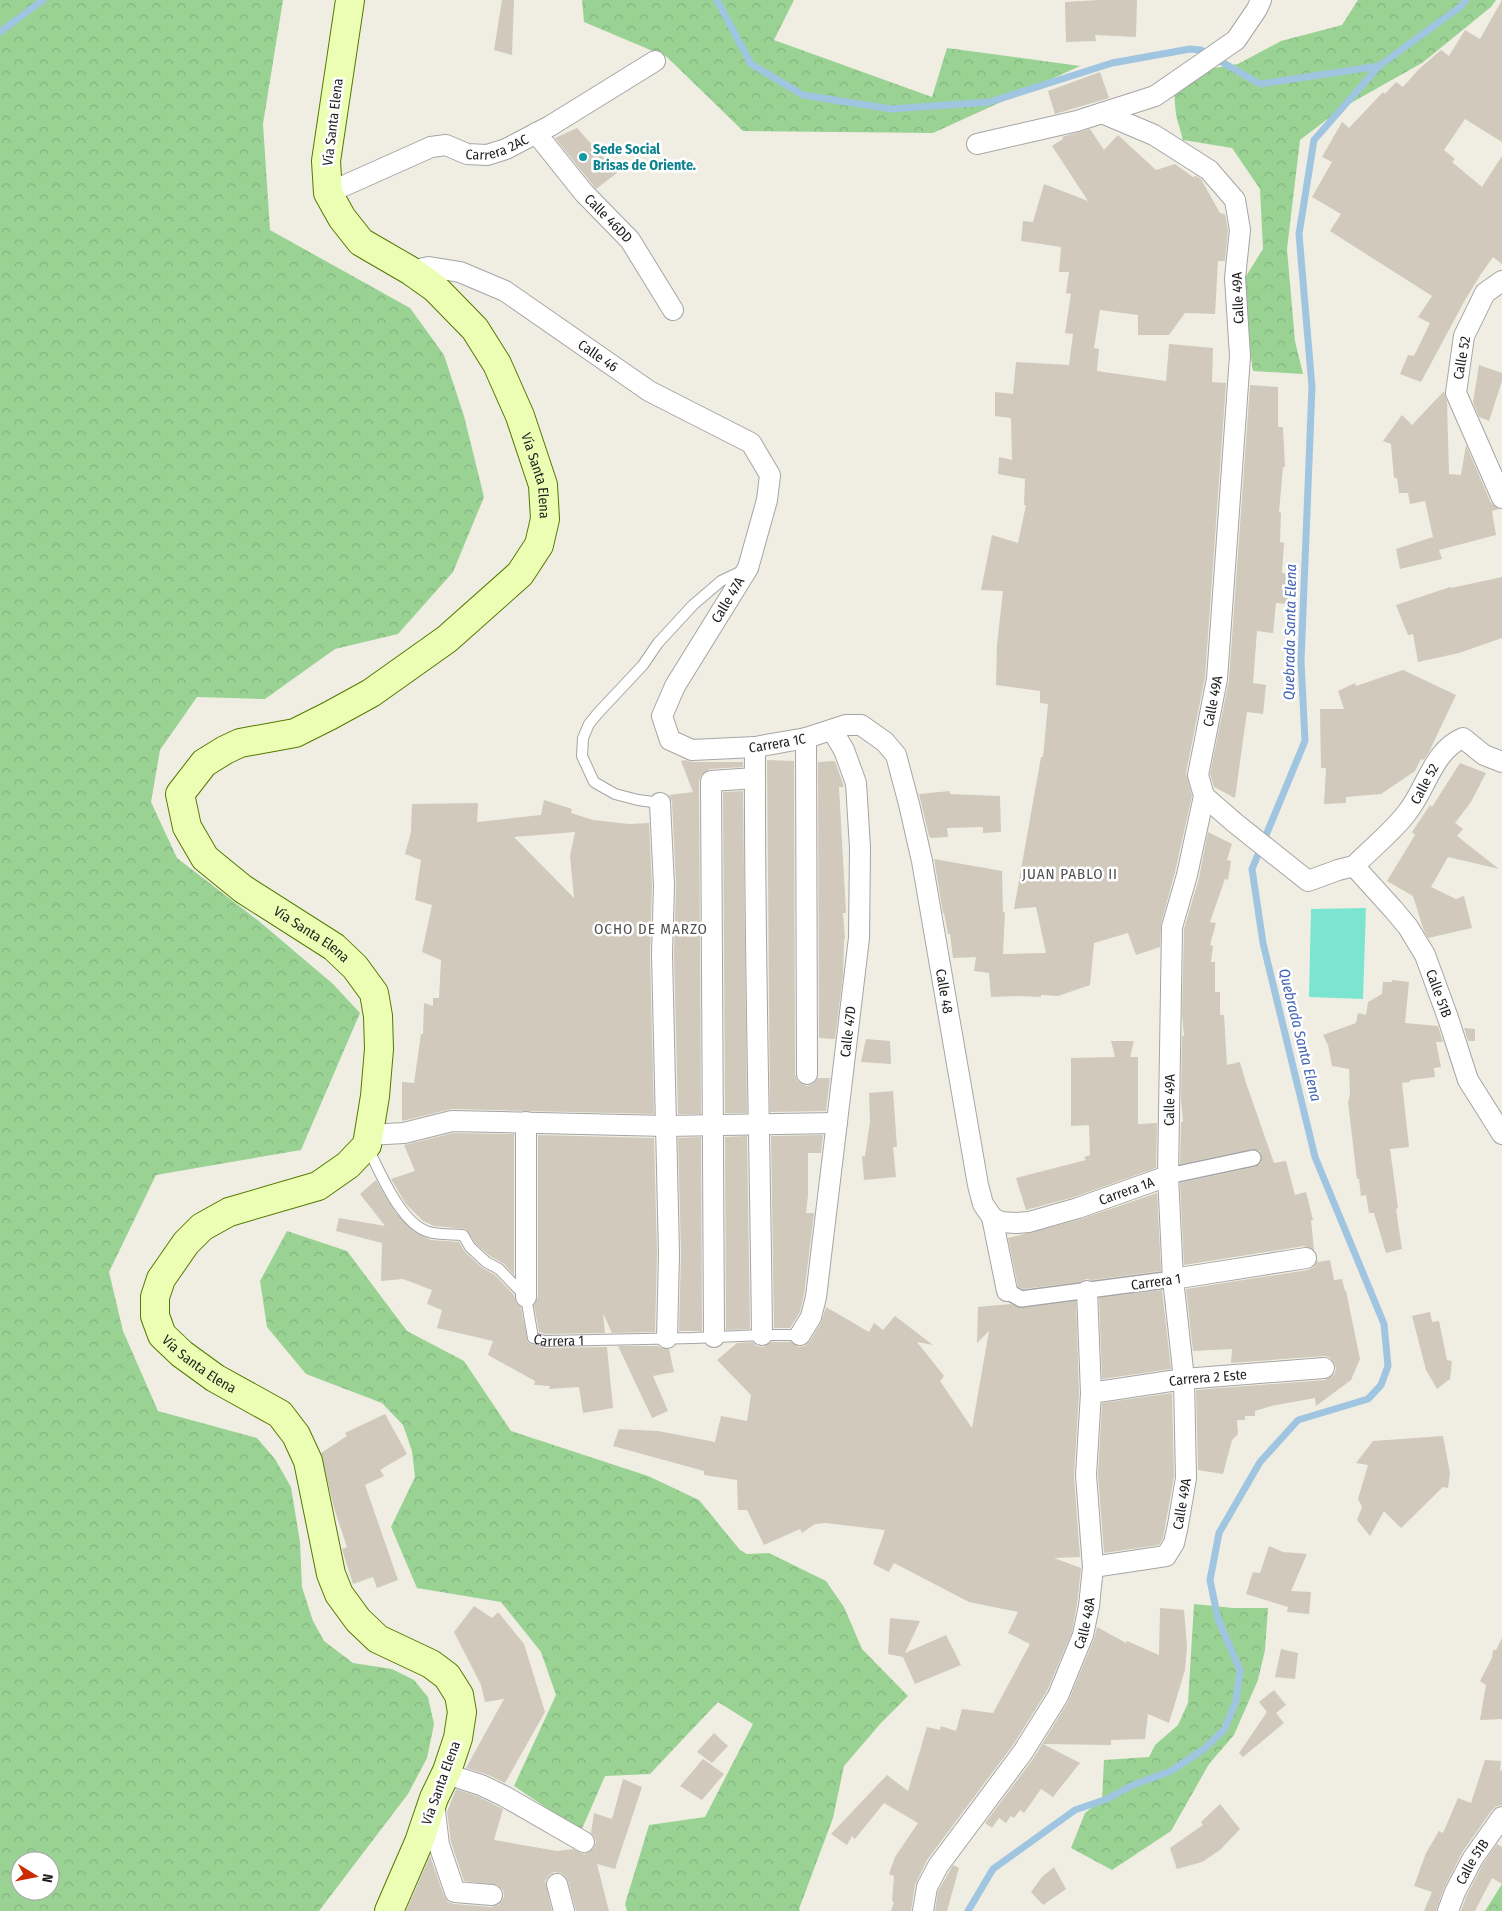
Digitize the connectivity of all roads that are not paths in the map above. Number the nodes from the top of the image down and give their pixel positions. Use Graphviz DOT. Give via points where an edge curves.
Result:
graph roads {
  1 [pos="350,0"];
  2 [pos="1261,0"];
  3 [pos="655,61"];
  4 [pos="1102,113"];
  5 [pos="536,133"];
  6 [pos="977,144"];
  7 [pos="328,193"];
  8 [pos="411,271"];
  9 [pos="1502,281"];
  10 [pos="672,310"];
  11 [pos="770,475"];
  12 [pos="1502,498"];
  13 [pos="748,568"];
  14 [pos="662,716"];
  15 [pos="832,730"];
  16 [pos="806,738"];
  17 [pos="756,747"];
  18 [pos="896,755"];
  19 [pos="1502,762"];
  20 [pos="755,778"];
  21 [pos="1204,796"];
  22 [pos="660,804"];
  23 [pos="1354,866"];
  24 [pos="807,1074"];
  25 [pos="526,1122"];
  26 [pos="837,1123"];
  27 [pos="713,1125"];
  28 [pos="760,1125"];
  29 [pos="666,1126"];
  30 [pos="1502,1134"];
  31 [pos="368,1140"];
  32 [pos="1253,1158"];
  33 [pos="1168,1176"];
  34 [pos="996,1219"];
  35 [pos="1306,1258"];
  36 [pos="1173,1279"];
  37 [pos="1007,1291"];
  38 [pos="1087,1292"];
  39 [pos="526,1297"];
  40 [pos="762,1335"];
  41 [pos="800,1335"];
  42 [pos="714,1337"];
  43 [pos="667,1338"];
  44 [pos="1324,1368"];
  45 [pos="1184,1379"];
  46 [pos="1090,1393"];
  47 [pos="1093,1567"];
  48 [pos="447,1771"];
  49 [pos="434,1798"];
  50 [pos="1502,1817"];
  51 [pos="584,1842"];
  52 [pos="557,1884"];
  53 [pos="492,1895"];
  54 [pos="389,1911"];
  55 [pos="564,1911"];
  56 [pos="923,1911"];
  57 [pos="1448,1911"];
  1 -- 7 [label="main road, Vía Santa Elena" via="326,161"];
  2 -- 4 [label="street" via="1236,40 1155,96"];
  3 -- 5 [label="street, Carrera 2AC"];
  4 -- 6 [label="street"];
  4 -- 21 [label="street, Calle 49A" via="1154,135 1209,170 1235,200 1240,230 1235,278 1240,364 1217,679 1198,775"];
  5 -- 7 [label="street, Carrera 2AC" via="506,150 487,155 467,154 446,145 431,147"];
  5 -- 10 [label="street, Calle 46DD" via="584,193 630,240"];
  7 -- 8 [label="main road, Vía Santa Elena" via="361,242"];
  8 -- 11 [label="street, Calle 46" via="428,267 460,272 504,291 649,392 751,443"];
  8 -- 31 [label="main road, Vía Santa Elena" via="435,288 475,329 500,372 520,416 543,485 545,519 538,545 520,574 418,661 371,693 295,733 240,742 224,750 204,763 180,794 187,827 205,858 242,890 334,948 355,967 374,993 379,1049"];
  9 -- 12 [label="street, Calle 52" via="1485,293 1464,336 1456,392"];
  11 -- 13 [label="street, Calle 47A" via="767,500"];
  13 -- 14 [label="street, Calle 47A" via="676,686"];
  13 -- 22 [label="lane" via="721,581 693,605 598,713 583,738 582,756 594,782 615,794"];
  14 -- 17 [label="street, Carrera 1C" via="670,740 692,750"];
  15 -- 16 [label="street, Carrera 1C"];
  15 -- 18 [label="street, Carrera 1C" via="846,725 861,725 885,742"];
  15 -- 26 [label="street, Calle 47D" via="844,750 856,784 860,848 859,938"];
  16 -- 17 [label="street, Carrera 1C"];
  16 -- 24 [label="street"];
  17 -- 20 [label="street"];
  18 -- 34 [label="street, Calle 48" via="922,861 978,1185 983,1204"];
  19 -- 23 [label="street, Calle 52" via="1484,755 1463,738 1453,742 1407,814"];
  20 -- 27 [label="street" via="711,781"];
  20 -- 28 [label="street"];
  21 -- 23 [label="street" via="1308,881"];
  21 -- 33 [label="street, Calle 49A" via="1172,927"];
  22 -- 29 [label="street"];
  23 -- 30 [label="street, Calle 51B" via="1408,927 1425,955 1468,1080"];
  25 -- 29 [label="street"];
  25 -- 31 [label="street" via="452,1121"];
  25 -- 39 [label="street"];
  26 -- 28 [label="street"];
  26 -- 41 [label="street, Calle 47D" via="816,1297 811,1317"];
  27 -- 28 [label="street"];
  27 -- 29 [label="street"];
  27 -- 42 [label="street"];
  28 -- 40 [label="street"];
  29 -- 43 [label="street"];
  31 -- 39 [label="lane" via="397,1203 414,1224 428,1232 463,1235 486,1262 499,1269"];
  31 -- 48 [label="main road, Vía Santa Elena" via="348,1165 318,1186 229,1212 202,1227 186,1243 161,1279 155,1297 155,1316 162,1335 182,1354 215,1378 280,1414 296,1435 308,1461 331,1574 339,1594 358,1620 378,1639 431,1664 448,1676 459,1695 462,1712 458,1738"];
  32 -- 33 [label="street, Carrera 1A"];
  33 -- 34 [label="street, Carrera 1A" via="1030,1222"];
  33 -- 36 [label="street, Calle 49A"];
  34 -- 37 [label="street, Calle 48"];
  35 -- 36 [label="street, Carrera 1"];
  36 -- 38 [label="street, Carrera 1"];
  36 -- 45 [label="street, Calle 49A"];
  37 -- 38 [label="street, Carrera 1" via="1022,1299"];
  38 -- 46 [label="street, Calle 48A"];
  39 -- 43 [label="lane, Carrera 1" via="532,1338 545,1341"];
  40 -- 41 [label="lane, Carrera 1"];
  40 -- 42 [label="lane, Carrera 1"];
  42 -- 43 [label="lane, Carrera 1"];
  44 -- 45 [label="street, Carrera 2 Este"];
  45 -- 46 [label="street, Carrera 2 Este"];
  45 -- 47 [label="street, Calle 49A" via="1186,1478 1174,1543 1166,1556"];
  46 -- 47 [label="street, Calle 48A" via="1086,1475"];
  47 -- 56 [label="street, Calle 48A" via="1083,1635 1058,1696 1023,1752 938,1866 927,1887"];
  48 -- 49 [label="main road, Vía Santa Elena"];
  48 -- 51 [label="street" via="504,1796"];
  49 -- 53 [label="street" via="439,1845 455,1892"];
  49 -- 54 [label="main road, Vía Santa Elena"];
  50 -- 57 [label="street, Calle 51B" via="1473,1858"];
  52 -- 55 [label="street"];
}
